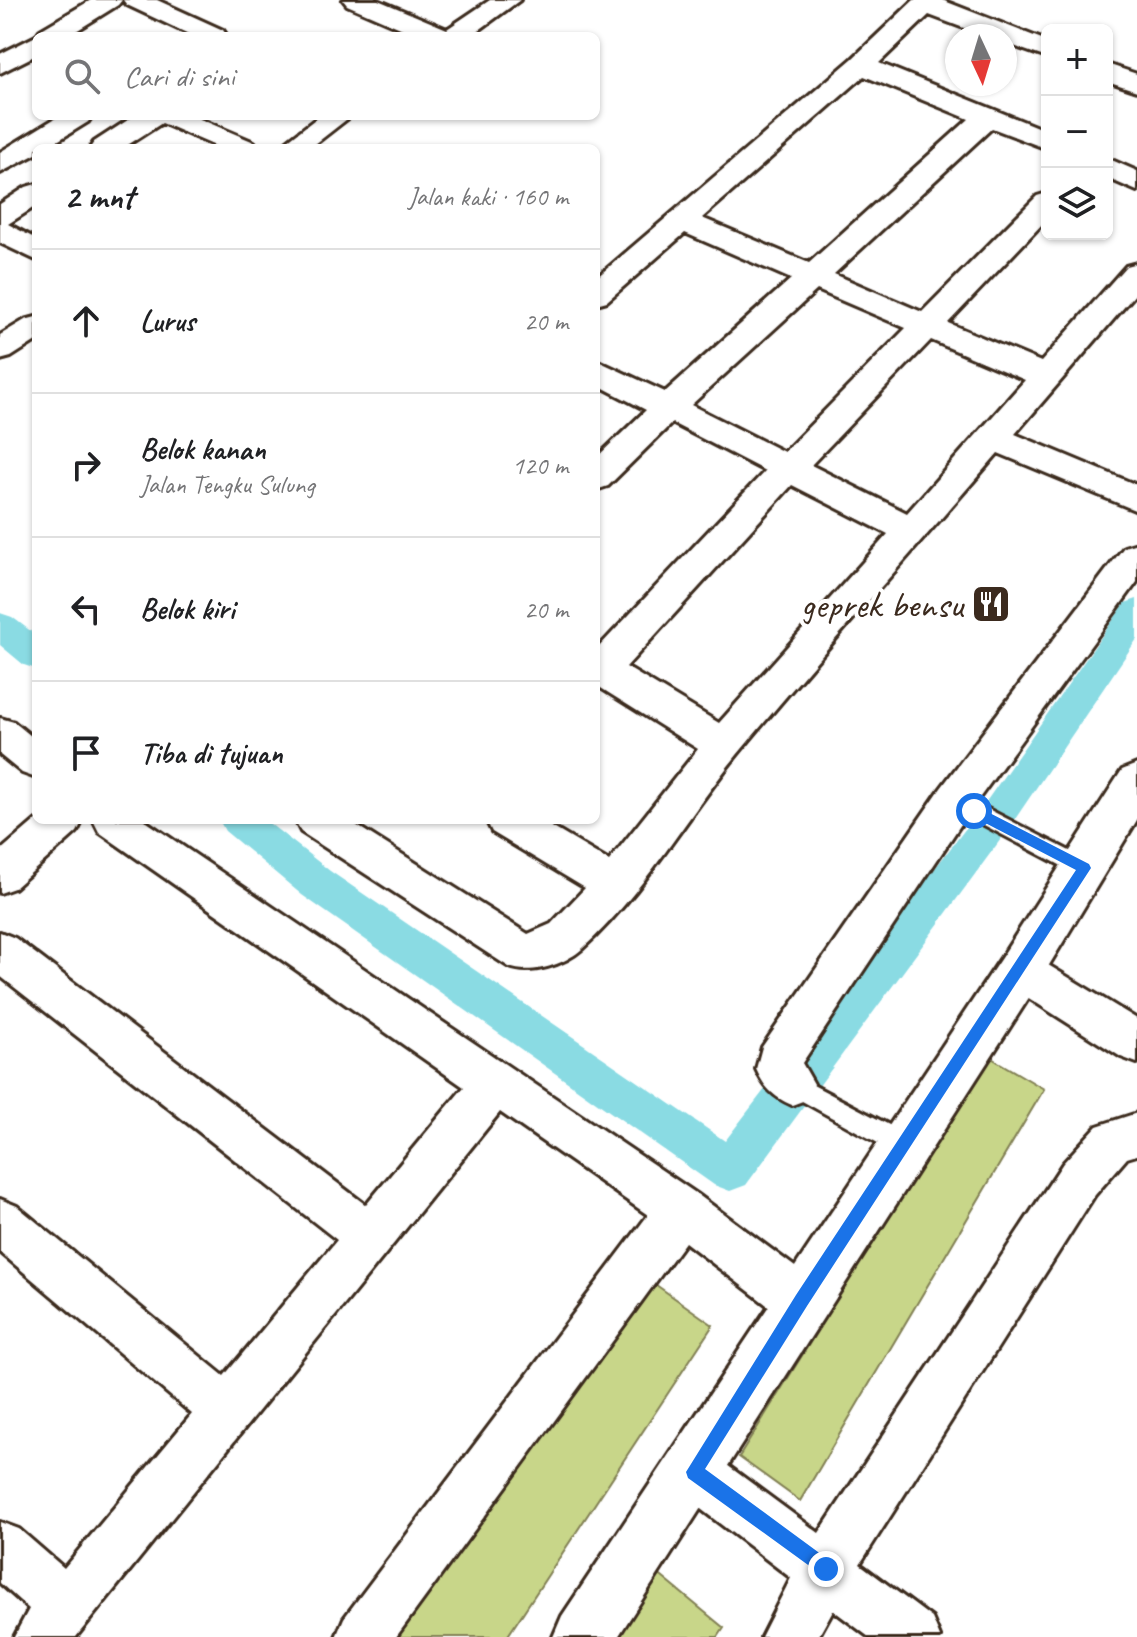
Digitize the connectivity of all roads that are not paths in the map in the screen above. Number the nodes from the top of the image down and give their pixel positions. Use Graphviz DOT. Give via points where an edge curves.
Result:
graph roads {
  1 [pos="109,0"];
  2 [pos="136,0"];
  3 [pos="356,0"];
  4 [pos="507,0"];
  5 [pos="927,2"];
  6 [pos="57,32"];
  7 [pos="205,32"];
  8 [pos="432,32"];
  9 [pos="460,32"];
  10 [pos="32,47"];
  11 [pos="1041,48"];
  12 [pos="0,65"];
  13 [pos="861,65"];
  14 [pos="1113,74"];
  15 [pos="1137,83"];
  16 [pos="988,117"];
  17 [pos="72,120"];
  18 [pos="147,120"];
  19 [pos="179,120"];
  20 [pos="331,120"];
  21 [pos="1041,139"];
  22 [pos="32,144"];
  23 [pos="32,144"];
  24 [pos="110,144"];
  25 [pos="235,144"];
  26 [pos="298,144"];
  27 [pos="0,164"];
  28 [pos="1109,168"];
  29 [pos="1137,182"];
  30 [pos="32,196"];
  31 [pos="1041,208"];
  32 [pos="0,217"];
  33 [pos="679,219"];
  34 [pos="0,231"];
  35 [pos="32,249"];
  36 [pos="1137,273"];
  37 [pos="813,278"];
  38 [pos="600,290"];
  39 [pos="926,324"];
  40 [pos="32,330"];
  41 [pos="0,350"];
  42 [pos="600,373"];
  43 [pos="1046,377"];
  44 [pos="669,407"];
  45 [pos="994,438"];
  46 [pos="788,468"];
  47 [pos="600,474"];
  48 [pos="1137,499"];
  49 [pos="913,531"];
  50 [pos="1137,556"];
  51 [pos="600,666"];
  52 [pos="600,669"];
  53 [pos="0,733"];
  54 [pos="723,745"];
  55 [pos="32,759"];
  56 [pos="1137,782"];
  57 [pos="965,806"];
  58 [pos="58,824"];
  59 [pos="119,824"];
  60 [pos="321,824"];
  61 [pos="513,824"];
  62 [pos="1084,868"];
  63 [pos="0,876"];
  64 [pos="614,885"];
  65 [pos="0,951"];
  66 [pos="1020,970"];
  67 [pos="1137,1043"];
  68 [pos="792,1084"];
  69 [pos="494,1085"];
  70 [pos="1137,1134"];
  71 [pos="904,1145"];
  72 [pos="680,1210"];
  73 [pos="0,1222"];
  74 [pos="370,1237"];
  75 [pos="801,1301"];
  76 [pos="227,1411"];
  77 [pos="694,1472"];
  78 [pos="0,1548"];
  79 [pos="826,1569"];
  80 [pos="54,1622"];
  81 [pos="363,1637"];
  82 [pos="583,1637"];
  83 [pos="788,1637"];
  84 [pos="913,1637"];
  1 -- 6 [label="street"];
  2 -- 7 [label="street"];
  3 -- 8 [label="street"];
  4 -- 9 [label="street"];
  5 -- 11 [label="street"];
  5 -- 13 [label="street"];
  10 -- 12 [label="street"];
  13 -- 16 [label="street"];
  13 -- 33 [label="street"];
  14 -- 15 [label="street"];
  16 -- 21 [label="street"];
  16 -- 37 [label="street"];
  17 -- 23 [label="street"];
  18 -- 24 [label="street"];
  19 -- 25 [label="street"];
  20 -- 26 [label="street"];
  22 -- 27 [label="street"];
  28 -- 29 [label="street"];
  30 -- 32 [label="street"];
  31 -- 39 [label="street"];
  33 -- 37 [label="street"];
  33 -- 38 [label="street"];
  34 -- 35 [label="street"];
  36 -- 43 [label="street"];
  37 -- 39 [label="street"];
  37 -- 44 [label="street"];
  39 -- 43 [label="street"];
  39 -- 46 [label="street"];
  40 -- 41 [label="street"];
  42 -- 44 [label="street"];
  43 -- 45 [label="street"];
  44 -- 46 [label="street"];
  44 -- 47 [label="street"];
  45 -- 48 [label="street"];
  45 -- 49 [label="street"];
  46 -- 49 [label="street"];
  46 -- 51 [label="street"];
  49 -- 54 [label="street"];
  50 -- 57 [label="street"];
  52 -- 54 [label="street"];
  53 -- 55 [label="street"];
  54 -- 64 [label="street"];
  56 -- 62 [label="street"];
  57 -- 62 [label="lane"];
  57 -- 68 [label="street" via="778,1061 778,1069"];
  58 -- 63 [label="street"];
  59 -- 69 [label="street"];
  60 -- 64 [label="street" via="524,954 566,937"];
  61 -- 64 [label="street"];
  62 -- 66 [label="street"];
  65 -- 74 [label="street"];
  66 -- 67 [label="street"];
  66 -- 71 [label="street"];
  68 -- 71 [label="lane"];
  69 -- 72 [label="street"];
  69 -- 74 [label="street"];
  70 -- 79 [label="street" via="1113,1141 1079,1179"];
  71 -- 75 [label="street"];
  72 -- 75 [label="street"];
  72 -- 81 [label="street"];
  73 -- 76 [label="street"];
  74 -- 76 [label="street"];
  75 -- 77 [label="street"];
  76 -- 80 [label="street"];
  77 -- 79 [label="street"];
  77 -- 82 [label="street"];
  78 -- 80 [label="street"];
  79 -- 83 [label="street"];
  79 -- 84 [label="street"];
}
